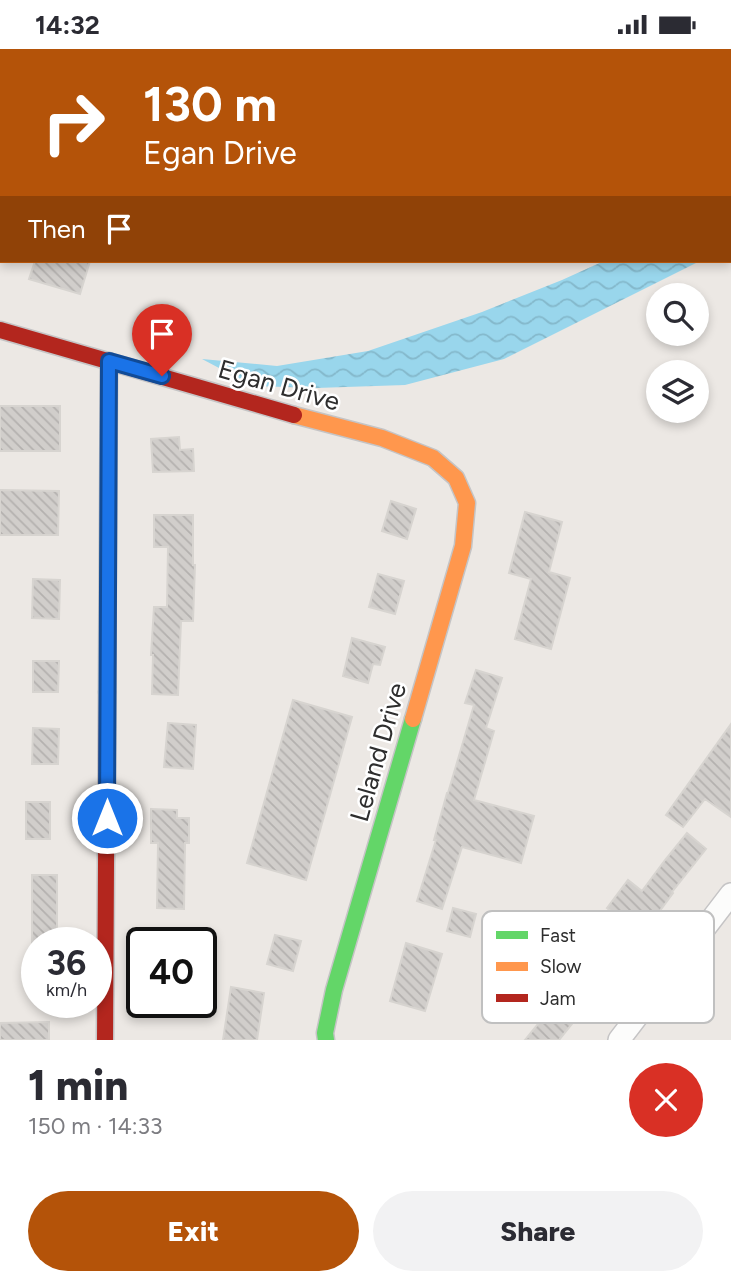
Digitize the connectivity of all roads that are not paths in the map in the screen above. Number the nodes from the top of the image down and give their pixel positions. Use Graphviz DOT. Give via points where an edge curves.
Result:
graph roads {
  1 [pos="0,330"];
  2 [pos="109,361"];
  3 [pos="456,478"];
  4 [pos="731,894"];
  5 [pos="714,916"];
  6 [pos="632,1023"];
  7 [pos="105,1040"];
  8 [pos="326,1040"];
  9 [pos="619,1040"];
  1 -- 2 [label="street, Egan Drive"];
  2 -- 3 [label="street, Egan Drive" via="382,438 433,458"];
  2 -- 7 [label="street"];
  3 -- 8 [label="street, Leland Drive" via="467,503 463,546 334,990"];
  4 -- 5 [label="street"];
  6 -- 9 [label="street"];
}
